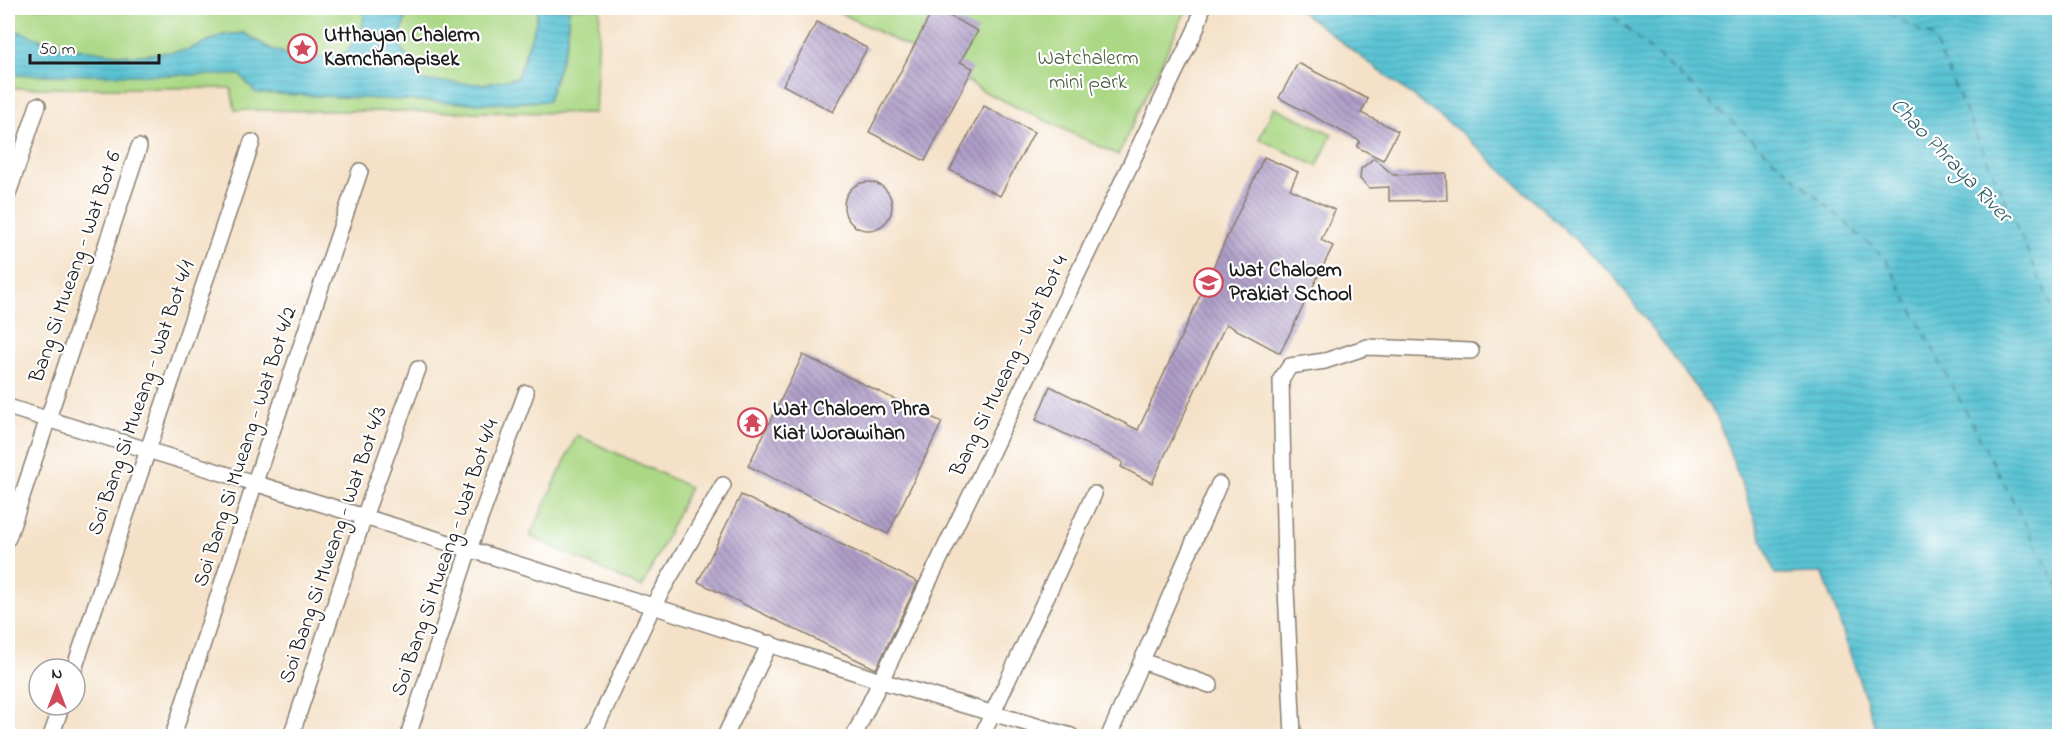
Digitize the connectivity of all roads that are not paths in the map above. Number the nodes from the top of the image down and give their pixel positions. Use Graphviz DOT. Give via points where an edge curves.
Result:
graph roads {
  1 [pos="1199,10"];
  2 [pos="38,105"];
  3 [pos="252,142"];
  4 [pos="139,147"];
  5 [pos="360,171"];
  6 [pos="8,194"];
  7 [pos="1471,351"];
  8 [pos="418,369"];
  9 [pos="526,393"];
  10 [pos="8,407"];
  11 [pos="47,419"];
  12 [pos="146,450"];
  13 [pos="255,482"];
  14 [pos="1219,484"];
  15 [pos="723,485"];
  16 [pos="1094,494"];
  17 [pos="364,517"];
  18 [pos="8,538"];
  19 [pos="469,549"];
  20 [pos="653,606"];
  21 [pos="770,643"];
  22 [pos="78,657"];
  23 [pos="1142,661"];
  24 [pos="881,681"];
  25 [pos="1210,685"];
  26 [pos="993,713"];
  27 [pos="58,717"];
  28 [pos="51,736"];
  29 [pos="173,736"];
  30 [pos="291,736"];
  31 [pos="408,736"];
  32 [pos="592,736"];
  33 [pos="725,736"];
  34 [pos="854,736"];
  35 [pos="982,736"];
  36 [pos="1071,736"];
  37 [pos="1109,736"];
  38 [pos="1293,736"];
  1 -- 24 [label="street, Bang Si Mueang - Wat Bot 4" via="1196,29"];
  2 -- 6 [label="street"];
  3 -- 12 [label="street, Soi Bang Si Mueang - Wat Bot 4/1"];
  4 -- 11 [label="street, Bang Si Mueang - Wat Bot 6"];
  5 -- 13 [label="street, Soi Bang Si Mueang - Wat Bot 4/2"];
  7 -- 38 [label="street" via="1367,347 1324,361 1290,366 1281,378"];
  8 -- 17 [label="street, Soi Bang Si Mueang - Wat Bot 4/3"];
  9 -- 19 [label="street, Soi Bang Si Mueang - Wat Bot 4/4"];
  10 -- 11 [label="street"];
  11 -- 12 [label="street"];
  11 -- 18 [label="street, Bang Si Mueang - Wat Bot 6"];
  12 -- 13 [label="street"];
  12 -- 22 [label="street, Soi Bang Si Mueang - Wat Bot 4/1"];
  13 -- 17 [label="street"];
  13 -- 29 [label="street, Soi Bang Si Mueang - Wat Bot 4/2"];
  14 -- 23 [label="street"];
  15 -- 20 [label="street"];
  16 -- 26 [label="street"];
  17 -- 19 [label="street"];
  17 -- 30 [label="street, Soi Bang Si Mueang - Wat Bot 4/3"];
  19 -- 20 [label="street"];
  19 -- 31 [label="street, Soi Bang Si Mueang - Wat Bot 4/4"];
  20 -- 21 [label="street"];
  20 -- 32 [label="street"];
  21 -- 24 [label="street"];
  21 -- 33 [label="street"];
  23 -- 25 [label="street"];
  23 -- 37 [label="street"];
  24 -- 26 [label="street"];
  24 -- 34 [label="street, Bang Si Mueang - Wat Bot 4"];
  26 -- 35 [label="street"];
  26 -- 36 [label="street"];
  27 -- 28 [label="street"];
}
